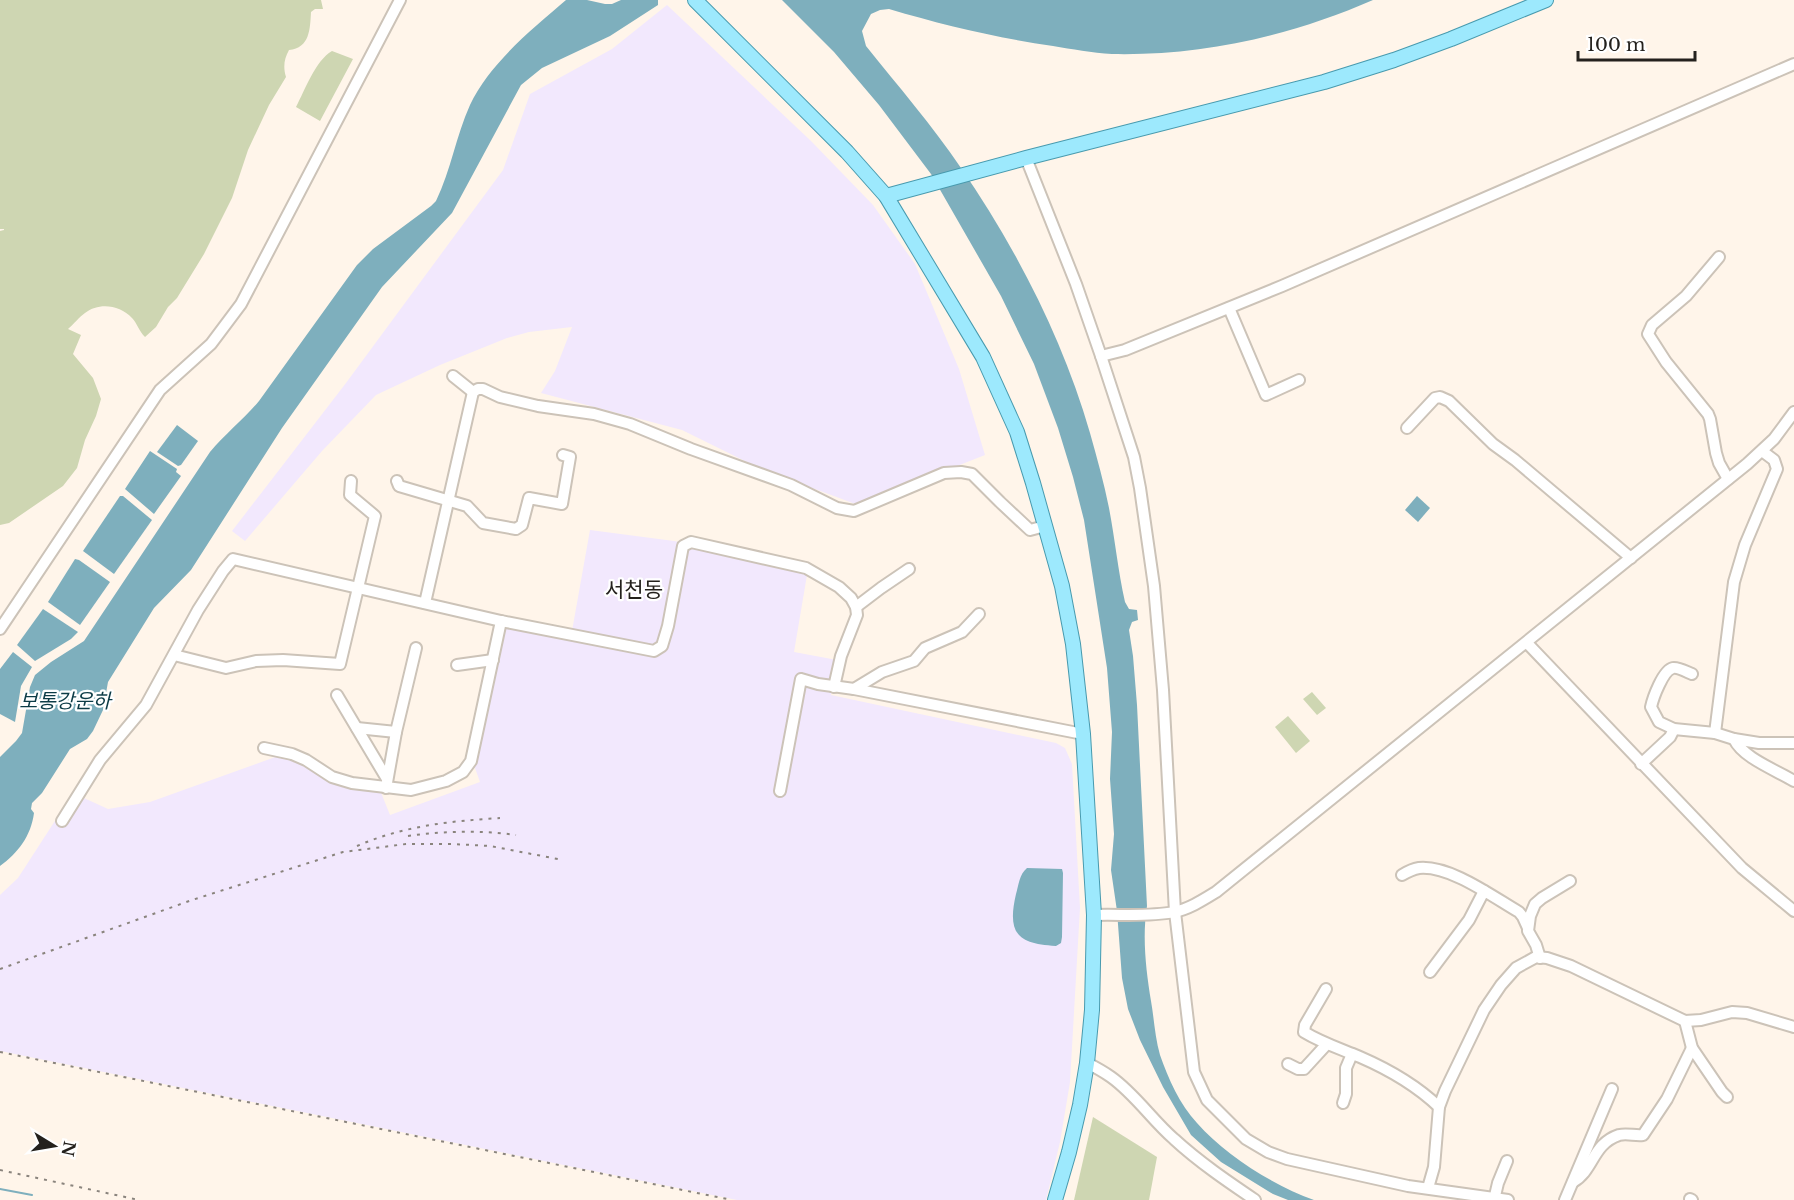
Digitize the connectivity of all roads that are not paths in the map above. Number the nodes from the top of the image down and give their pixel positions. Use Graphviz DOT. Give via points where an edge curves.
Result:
graph roads {
  1 [pos="400,0"];
  2 [pos="695,0"];
  3 [pos="1546,0"];
  4 [pos="1794,64"];
  5 [pos="1020,160"];
  6 [pos="886,196"];
  7 [pos="1719,257"];
  8 [pos="1229,308"];
  9 [pos="1101,356"];
  10 [pos="453,376"];
  11 [pos="1299,380"];
  12 [pos="473,392"];
  13 [pos="1794,412"];
  14 [pos="1407,428"];
  15 [pos="1762,451"];
  16 [pos="563,455"];
  17 [pos="1728,479"];
  18 [pos="351,481"];
  19 [pos="397,481"];
  20 [pos="449,500"];
  21 [pos="1045,526"];
  22 [pos="1631,558"];
  23 [pos="909,569"];
  24 [pos="357,588"];
  25 [pos="425,603"];
  26 [pos="856,607"];
  27 [pos="979,615"];
  28 [pos="501,621"];
  29 [pos="0,629"];
  30 [pos="1527,643"];
  31 [pos="416,648"];
  32 [pos="174,655"];
  33 [pos="492,660"];
  34 [pos="456,664"];
  35 [pos="1692,674"];
  36 [pos="834,687"];
  37 [pos="854,689"];
  38 [pos="337,695"];
  39 [pos="357,728"];
  40 [pos="1674,729"];
  41 [pos="396,732"];
  42 [pos="1083,734"];
  43 [pos="1715,734"];
  44 [pos="1734,739"];
  45 [pos="1794,743"];
  46 [pos="264,748"];
  47 [pos="1641,764"];
  48 [pos="1794,780"];
  49 [pos="386,784"];
  50 [pos="780,791"];
  51 [pos="62,821"];
  52 [pos="1402,874"];
  53 [pos="1570,881"];
  54 [pos="1484,891"];
  55 [pos="1794,910"];
  56 [pos="1175,912"];
  57 [pos="1094,915"];
  58 [pos="1528,928"];
  59 [pos="1540,958"];
  60 [pos="1430,972"];
  61 [pos="1326,989"];
  62 [pos="1685,1021"];
  63 [pos="1794,1027"];
  64 [pos="1326,1045"];
  65 [pos="1692,1048"];
  66 [pos="1352,1054"];
  67 [pos="1087,1063"];
  68 [pos="1288,1064"];
  69 [pos="1612,1089"];
  70 [pos="1727,1096"];
  71 [pos="1342,1103"];
  72 [pos="1439,1107"];
  73 [pos="1507,1161"];
  74 [pos="1573,1182"];
  75 [pos="1428,1188"];
  76 [pos="1494,1199"];
  77 [pos="1055,1200"];
  78 [pos="1255,1200"];
  79 [pos="1508,1200"];
  80 [pos="1565,1200"];
  1 -- 29 [label="street" via="241,304 211,344 160,390"];
  2 -- 6 [label="main road"];
  3 -- 5 [label="main road" via="1345,76"];
  4 -- 8 [label="street"];
  5 -- 6 [label="main road"];
  5 -- 9 [label="street" via="1076,284"];
  6 -- 21 [label="main road" via="983,357 1017,432"];
  7 -- 17 [label="street" via="1686,296 1652,325 1648,334 1708,414 1719,463"];
  8 -- 9 [label="street"];
  8 -- 11 [label="street" via="1266,395"];
  9 -- 56 [label="street" via="1134,457 1154,586"];
  10 -- 12 [label="street"];
  12 -- 20 [label="street"];
  12 -- 21 [label="street" via="483,389 500,397 630,424 854,512 944,473 972,474 1030,530"];
  13 -- 15 [label="street"];
  14 -- 22 [label="street" via="1435,398 1449,401 1493,444"];
  15 -- 17 [label="street"];
  15 -- 43 [label="street" via="1778,469 1745,545 1734,582"];
  16 -- 20 [label="street" via="570,457 562,504 529,498 522,525 516,529 483,522 467,506"];
  17 -- 22 [label="street"];
  18 -- 24 [label="street" via="350,495 375,516"];
  19 -- 20 [label="street" via="399,486"];
  20 -- 25 [label="street"];
  21 -- 42 [label="main road" via="1062,586"];
  22 -- 30 [label="street"];
  23 -- 26 [label="street"];
  24 -- 25 [label="street"];
  24 -- 32 [label="street" via="233,559 198,610"];
  24 -- 32 [label="street" via="340,664 283,660 226,668"];
  25 -- 28 [label="street"];
  26 -- 28 [label="street" via="839,587 806,568 691,542 683,546 668,626 662,646 654,651"];
  26 -- 36 [label="street"];
  27 -- 37 [label="street" via="962,632 925,648 914,661 882,672"];
  28 -- 33 [label="street"];
  30 -- 47 [label="street"];
  30 -- 56 [label="street" via="1216,892"];
  31 -- 41 [label="street"];
  32 -- 51 [label="street" via="146,705 100,760"];
  33 -- 34 [label="street"];
  33 -- 49 [label="street" via="471,761 463,772 411,790"];
  35 -- 40 [label="street" via="1670,669 1653,697 1651,707 1659,722"];
  36 -- 37 [label="street"];
  36 -- 50 [label="street" via="801,679"];
  37 -- 42 [label="street"];
  38 -- 39 [label="street"];
  39 -- 41 [label="street"];
  39 -- 49 [label="street"];
  40 -- 43 [label="street"];
  40 -- 47 [label="street"];
  41 -- 49 [label="street"];
  42 -- 57 [label="main road"];
  43 -- 44 [label="street"];
  44 -- 45 [label="street"];
  44 -- 48 [label="street" via="1754,759"];
  46 -- 49 [label="street" via="292,754 332,777 352,783"];
  47 -- 55 [label="street" via="1742,868"];
  52 -- 54 [label="street" via="1416,868 1442,871"];
  53 -- 58 [label="street" via="1535,904"];
  54 -- 58 [label="street" via="1519,912"];
  54 -- 60 [label="street" via="1469,920"];
  56 -- 57 [label="street"];
  56 -- 75 [label="street" via="1194,1072 1207,1100 1222,1117 1246,1139 1287,1159"];
  57 -- 67 [label="main road"];
  58 -- 59 [label="street"];
  59 -- 62 [label="street" via="1571,966"];
  59 -- 72 [label="street" via="1516,968 1484,1010"];
  61 -- 64 [label="street" via="1304,1032"];
  62 -- 63 [label="street" via="1732,1012"];
  62 -- 65 [label="street"];
  64 -- 66 [label="street"];
  64 -- 68 [label="street" via="1304,1069"];
  65 -- 70 [label="street"];
  65 -- 74 [label="street" via="1667,1100 1643,1135 1616,1136 1603,1144 1581,1177"];
  66 -- 71 [label="street" via="1346,1068 1347,1095"];
  66 -- 72 [label="street" via="1398,1075"];
  67 -- 77 [label="main road" via="1076,1124"];
  67 -- 78 [label="street" via="1112,1077 1206,1167"];
  69 -- 74 [label="street"];
  72 -- 75 [label="street" via="1434,1167"];
  73 -- 76 [label="street"];
  74 -- 80 [label="street"];
  75 -- 76 [label="street"];
  76 -- 79 [label="street"];
}
